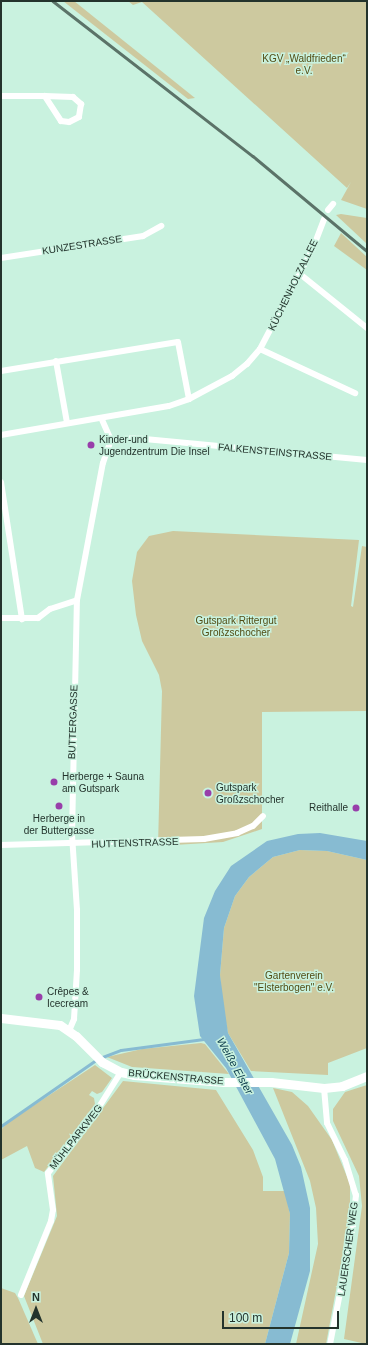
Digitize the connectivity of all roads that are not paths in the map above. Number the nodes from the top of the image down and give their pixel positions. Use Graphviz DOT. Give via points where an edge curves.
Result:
graph roads {
  1 [pos="1,96"];
  2 [pos="45,96"];
  3 [pos="333,204"];
  4 [pos="328,210"];
  5 [pos="324,219"];
  6 [pos="162,226"];
  7 [pos="1,258"];
  8 [pos="300,274"];
  9 [pos="367,328"];
  10 [pos="260,349"];
  11 [pos="56,361"];
  12 [pos="1,371"];
  13 [pos="355,393"];
  14 [pos="190,399"];
  15 [pos="101,418"];
  16 [pos="66,423"];
  17 [pos="1,435"];
  18 [pos="111,440"];
  19 [pos="367,460"];
  20 [pos="1,482"];
  21 [pos="76,600"];
  22 [pos="1,618"];
  23 [pos="22,619"];
  24 [pos="262,816"];
  25 [pos="1,845"];
  26 [pos="73,845"];
  27 [pos="1,1018"];
  28 [pos="69,1031"];
  29 [pos="121,1072"];
  30 [pos="367,1076"];
  31 [pos="324,1088"];
  32 [pos="21,1295"];
  33 [pos="330,1344"];
  1 -- 2 [label="street"];
  2 -- 2 [label="street" via="78,98 82,111 69,122 61,121"];
  3 -- 4 [label="street"];
  5 -- 8 [label="street, KÜCHENHOLZALLEE"];
  6 -- 7 [label="street, KUNZESTRASSE" via="143,236"];
  8 -- 9 [label="street"];
  8 -- 10 [label="street, KÜCHENHOLZALLEE"];
  10 -- 13 [label="street"];
  10 -- 14 [label="street, KÜCHENHOLZALLEE" via="232,376"];
  11 -- 12 [label="street"];
  11 -- 14 [label="street" via="178,342"];
  11 -- 16 [label="street"];
  14 -- 15 [label="street, KÜCHENHOLZALLEE" via="169,406"];
  15 -- 16 [label="street, KÜCHENHOLZALLEE"];
  15 -- 18 [label="street"];
  16 -- 17 [label="street, KÜCHENHOLZALLEE"];
  18 -- 19 [label="street, FALKENSTEINSTRASSE" via="134,438"];
  18 -- 21 [label="street, BUTTERGASSE" via="102,471"];
  20 -- 23 [label="street"];
  21 -- 23 [label="street" via="50,609 38,618"];
  21 -- 26 [label="street, BUTTERGASSE"];
  22 -- 23 [label="street"];
  24 -- 26 [label="street, HUTTENSTRASSE" via="253,826 237,833 204,839"];
  25 -- 26 [label="street, HUTTENSTRASSE"];
  26 -- 28 [label="street, BUTTERGASSE" via="77,970 74,1019"];
  27 -- 28 [label="main road, BRÜCKENSTRASSE" via="51,1022"];
  28 -- 29 [label="main road, BRÜCKENSTRASSE" via="110,1067"];
  29 -- 31 [label="main road, BRÜCKENSTRASSE" via="141,1076 264,1082"];
  29 -- 32 [label="street, MÜHLPARKWEG" via="92,1118 48,1173 54,1210"];
  30 -- 31 [label="main road, BRÜCKENSTRASSE" via="342,1086"];
  31 -- 33 [label="street, LAUERSCHER WEG" via="327,1123 345,1160 356,1195 353,1226"];
}
